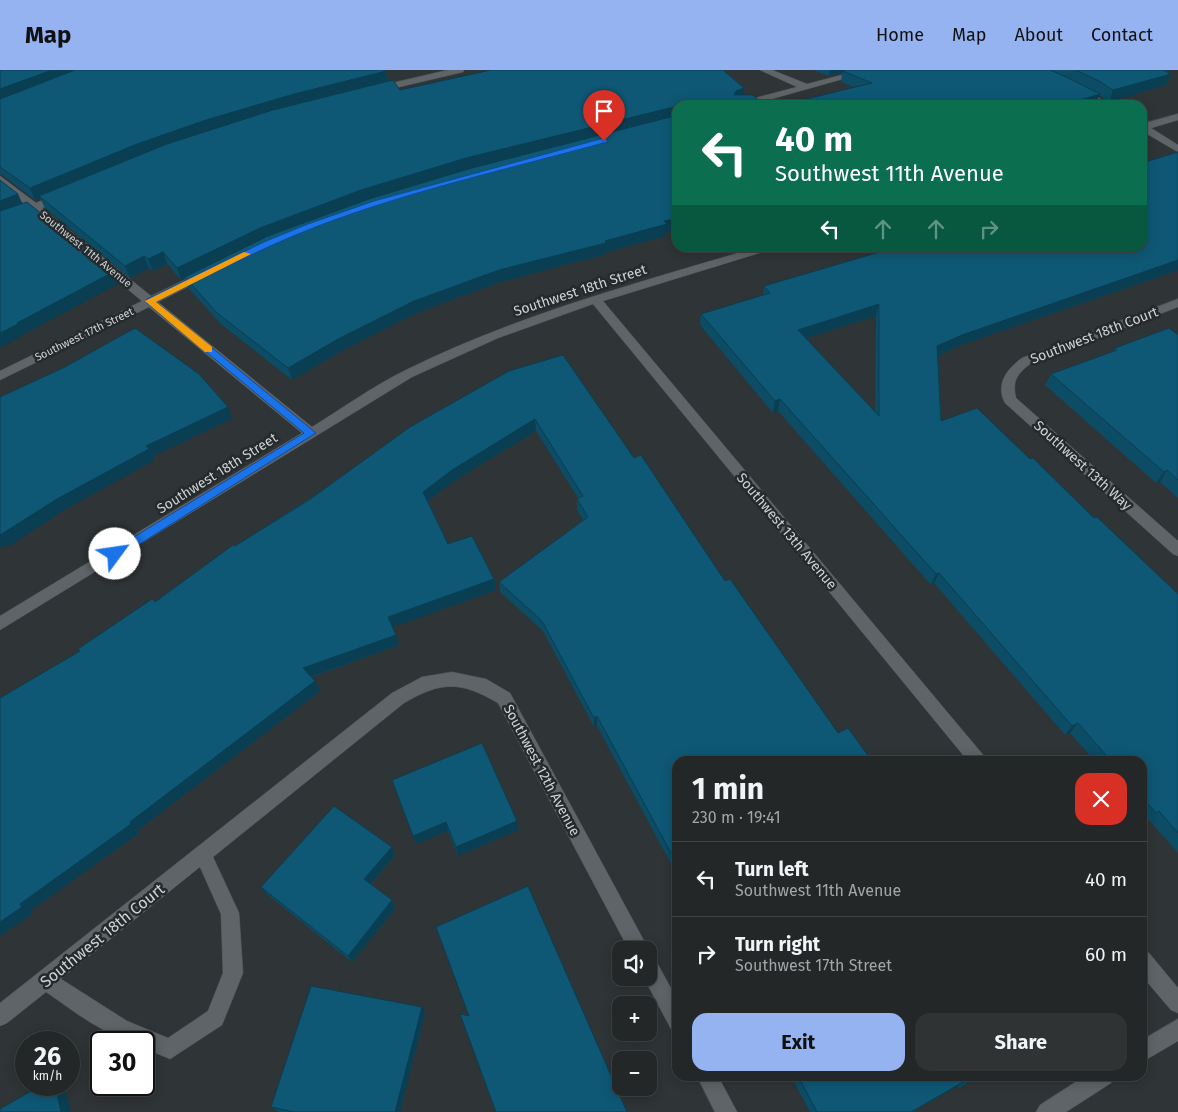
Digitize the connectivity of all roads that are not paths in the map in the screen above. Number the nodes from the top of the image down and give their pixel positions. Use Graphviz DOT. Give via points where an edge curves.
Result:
graph roads {
  1 [pos="460,70"];
  2 [pos="764,70"];
  3 [pos="870,70"];
  4 [pos="806,87"];
  5 [pos="1073,88"];
  6 [pos="365,92"];
  7 [pos="758,100"];
  8 [pos="1095,100"];
  9 [pos="1178,117"];
  10 [pos="1147,127"];
  11 [pos="1147,130"];
  12 [pos="1178,149"];
  13 [pos="0,180"];
  14 [pos="68,192"];
  15 [pos="34,207"];
  16 [pos="0,221"];
  17 [pos="752,252"];
  18 [pos="216,269"];
  19 [pos="150,301"];
  20 [pos="596,301"];
  21 [pos="1175,307"];
  22 [pos="1012,371"];
  23 [pos="0,376"];
  24 [pos="311,433"];
  25 [pos="1178,550"];
  26 [pos="0,624"];
  27 [pos="974,756"];
  28 [pos="203,854"];
  29 [pos="634,941"];
  30 [pos="1147,966"];
  31 [pos="45,980"];
  32 [pos="657,983"];
  33 [pos="1178,1003"];
  34 [pos="672,1011"];
  35 [pos="0,1016"];
  36 [pos="1178,1030"];
  37 [pos="1147,1049"];
  38 [pos="710,1081"];
  39 [pos="1096,1081"];
  40 [pos="726,1112"];
  41 [pos="1047,1112"];
  1 -- 6 [label="street"];
  2 -- 4 [label="street"];
  3 -- 4 [label="street"];
  4 -- 7 [label="street"];
  5 -- 8 [label="street"];
  9 -- 10 [label="street"];
  11 -- 12 [label="street"];
  13 -- 15 [label="street, Southwest 11th Avenue"];
  14 -- 15 [label="street"];
  15 -- 16 [label="street"];
  15 -- 19 [label="street, Southwest 11th Avenue"];
  17 -- 20 [label="street, Southwest 18th Street"];
  18 -- 19 [label="street, Southwest 17th Street"];
  19 -- 23 [label="street, Southwest 17th Street"];
  19 -- 24 [label="street, Southwest 11th Avenue"];
  20 -- 24 [label="street, Southwest 18th Street" via="503,330 445,355"];
  20 -- 27 [label="street, Southwest 13th Avenue"];
  21 -- 22 [label="street, Southwest 18th Court" via="1026,362"];
  22 -- 25 [label="street, Southwest 13th Way" via="1006,384 1010,400"];
  24 -- 26 [label="street, Southwest 18th Street"];
  28 -- 29 [label="street, Southwest 12th Avenue" via="398,698 422,684 452,679 480,684 504,698"];
  28 -- 31 [label="street, Southwest 18th Court"];
  28 -- 31 [label="street" via="230,913 233,973 215,1018 170,1049 120,1028"];
  30 -- 33 [label="street"];
  31 -- 35 [label="street, Southwest 18th Court"];
  32 -- 34 [label="street"];
  36 -- 37 [label="street"];
  38 -- 40 [label="street"];
  39 -- 41 [label="street"];
}
